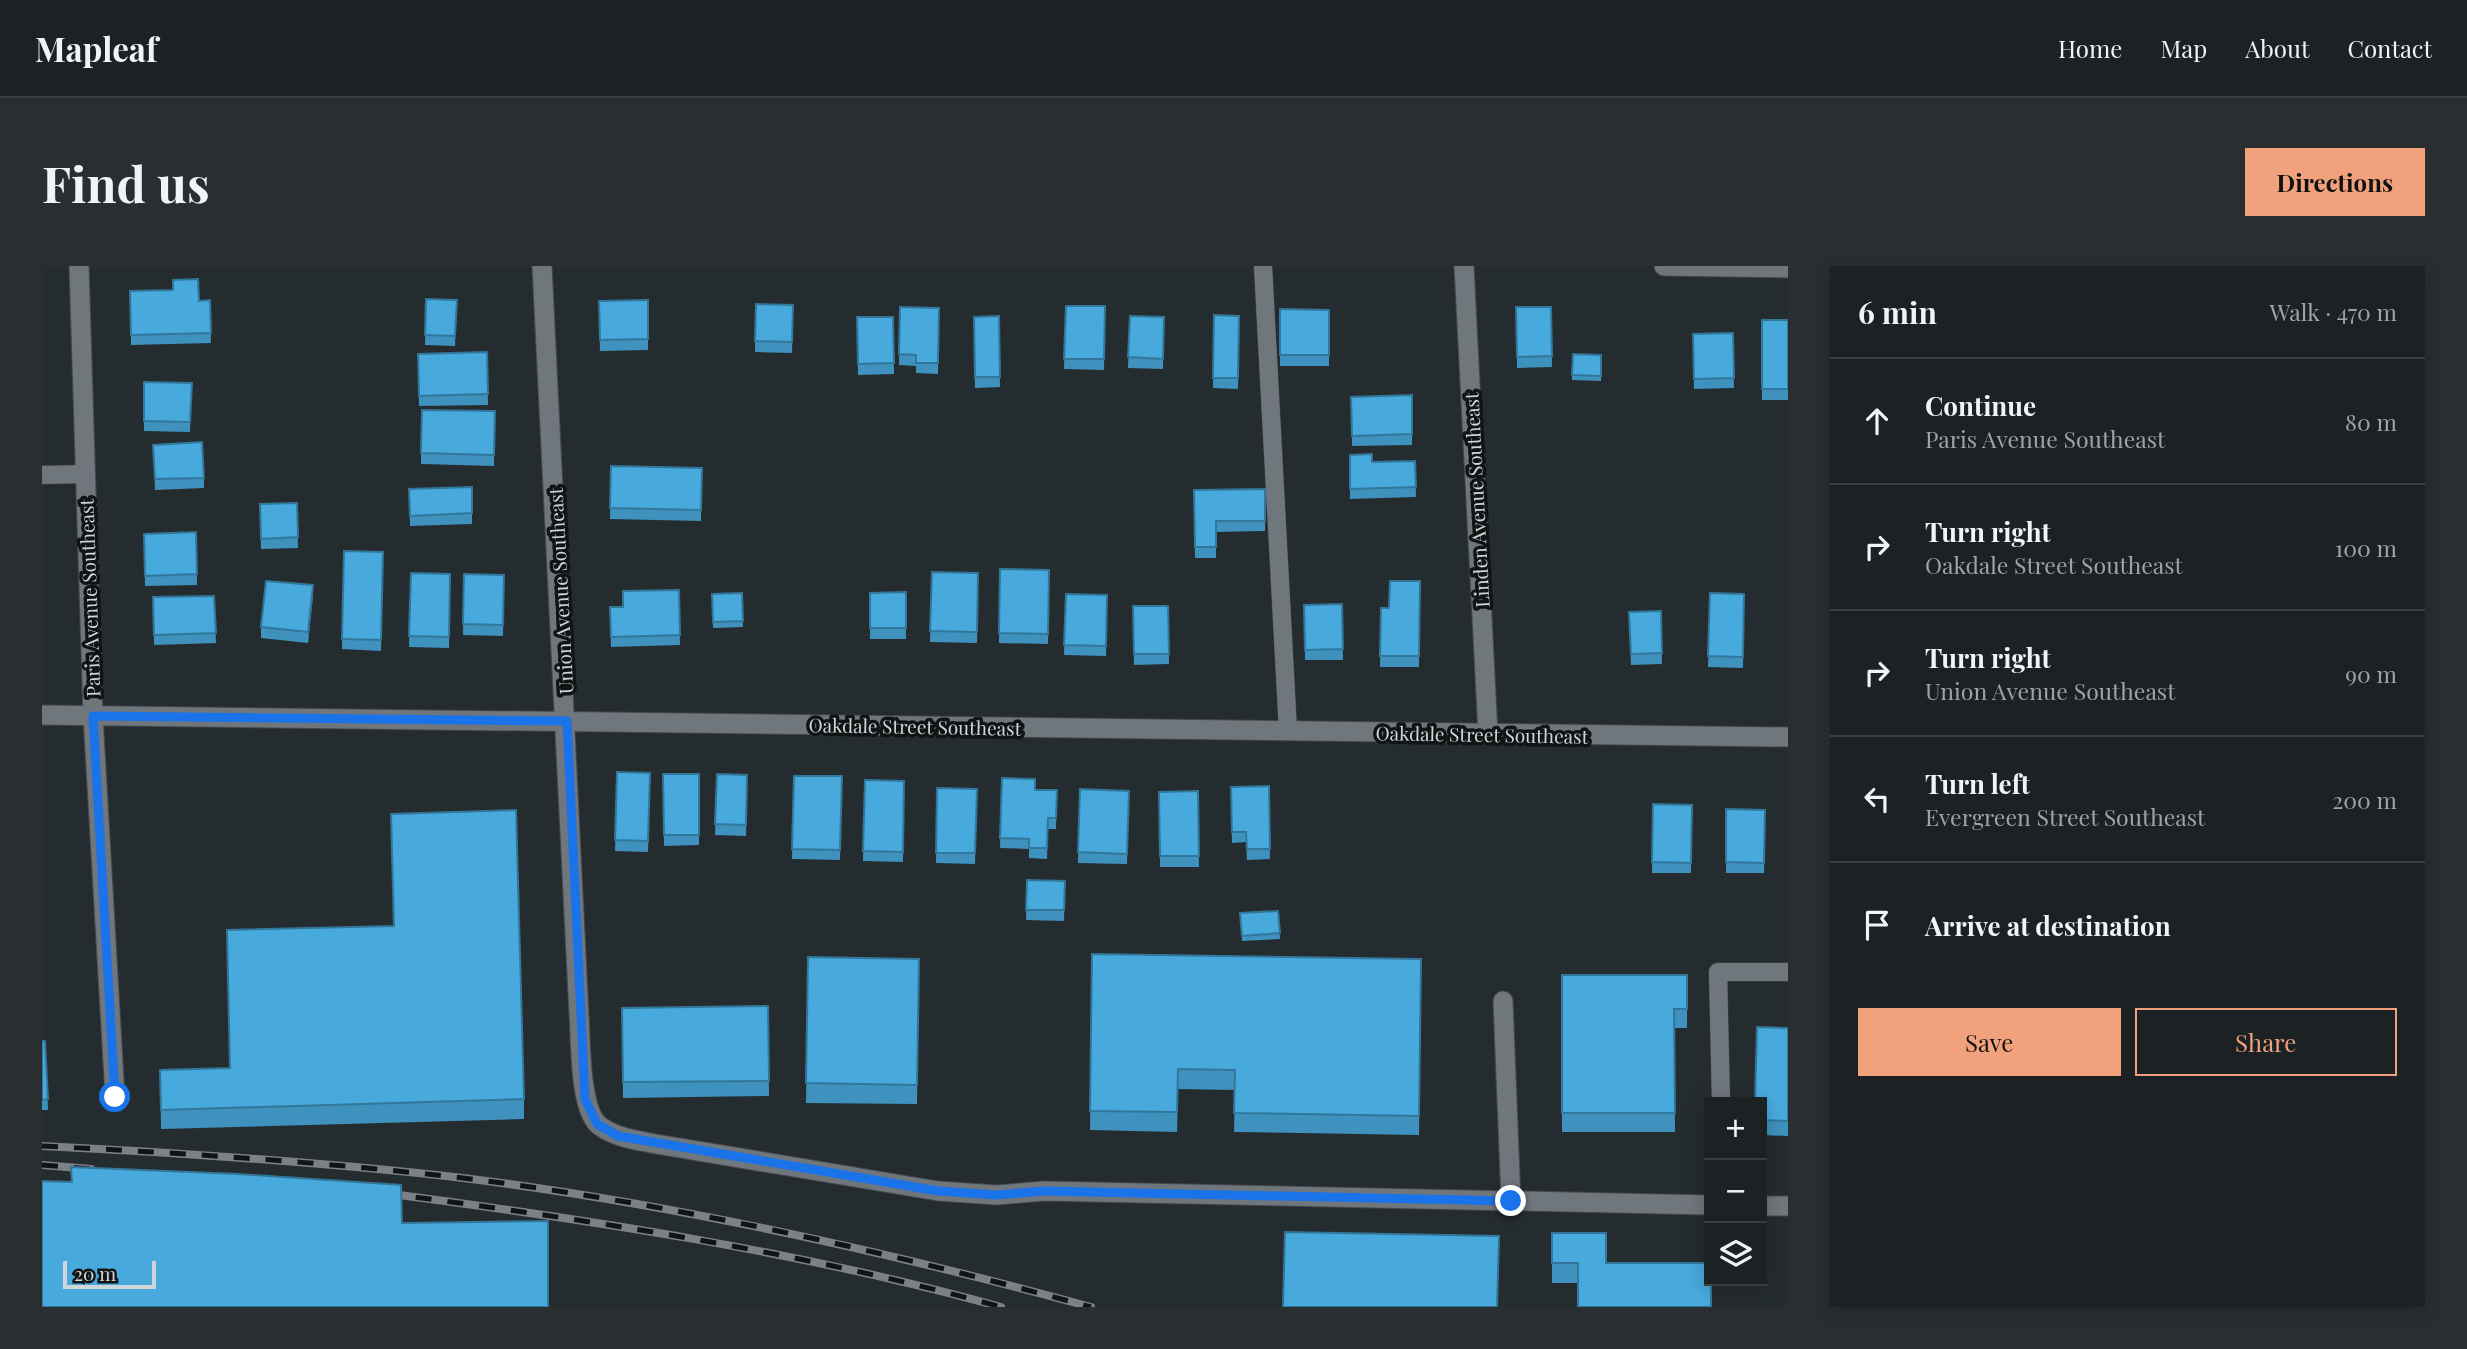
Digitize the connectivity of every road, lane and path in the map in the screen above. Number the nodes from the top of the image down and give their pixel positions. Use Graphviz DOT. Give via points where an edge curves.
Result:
graph roads {
  1 [pos="79,266"];
  2 [pos="542,266"];
  3 [pos="1263,266"];
  4 [pos="1464,266"];
  5 [pos="1664,266"];
  6 [pos="1788,268"];
  7 [pos="86,474"];
  8 [pos="42,475"];
  9 [pos="42,715"];
  10 [pos="93,716"];
  11 [pos="567,721"];
  12 [pos="1288,731"];
  13 [pos="1488,734"];
  14 [pos="1788,737"];
  15 [pos="1788,972"];
  16 [pos="1503,1001"];
  17 [pos="115,1097"];
  18 [pos="1721,1097"];
  19 [pos="1511,1201"];
  20 [pos="1704,1205"];
  21 [pos="1767,1206"];
  22 [pos="1788,1206"];
  1 -- 7 [label="street, Paris Avenue Southeast"];
  2 -- 11 [label="street, Union Avenue Southeast"];
  3 -- 12 [label="lane"];
  4 -- 13 [label="street, Linden Avenue Southeast"];
  5 -- 6 [label="street"];
  7 -- 8 [label="lane"];
  7 -- 10 [label="street, Paris Avenue Southeast"];
  9 -- 10 [label="street, Oakdale Street Southeast"];
  10 -- 11 [label="street, Oakdale Street Southeast"];
  10 -- 17 [label="street, Paris Avenue Southeast"];
  11 -- 12 [label="street, Oakdale Street Southeast"];
  11 -- 19 [label="street, Union Avenue Southeast" via="585,1099 597,1124 618,1136 938,1191"];
  12 -- 13 [label="street, Oakdale Street Southeast"];
  13 -- 14 [label="street, Oakdale Street Southeast"];
  15 -- 18 [label="lane" via="1718,972"];
  16 -- 19 [label="street"];
  19 -- 20 [label="street"];
  21 -- 22 [label="street"];
}
